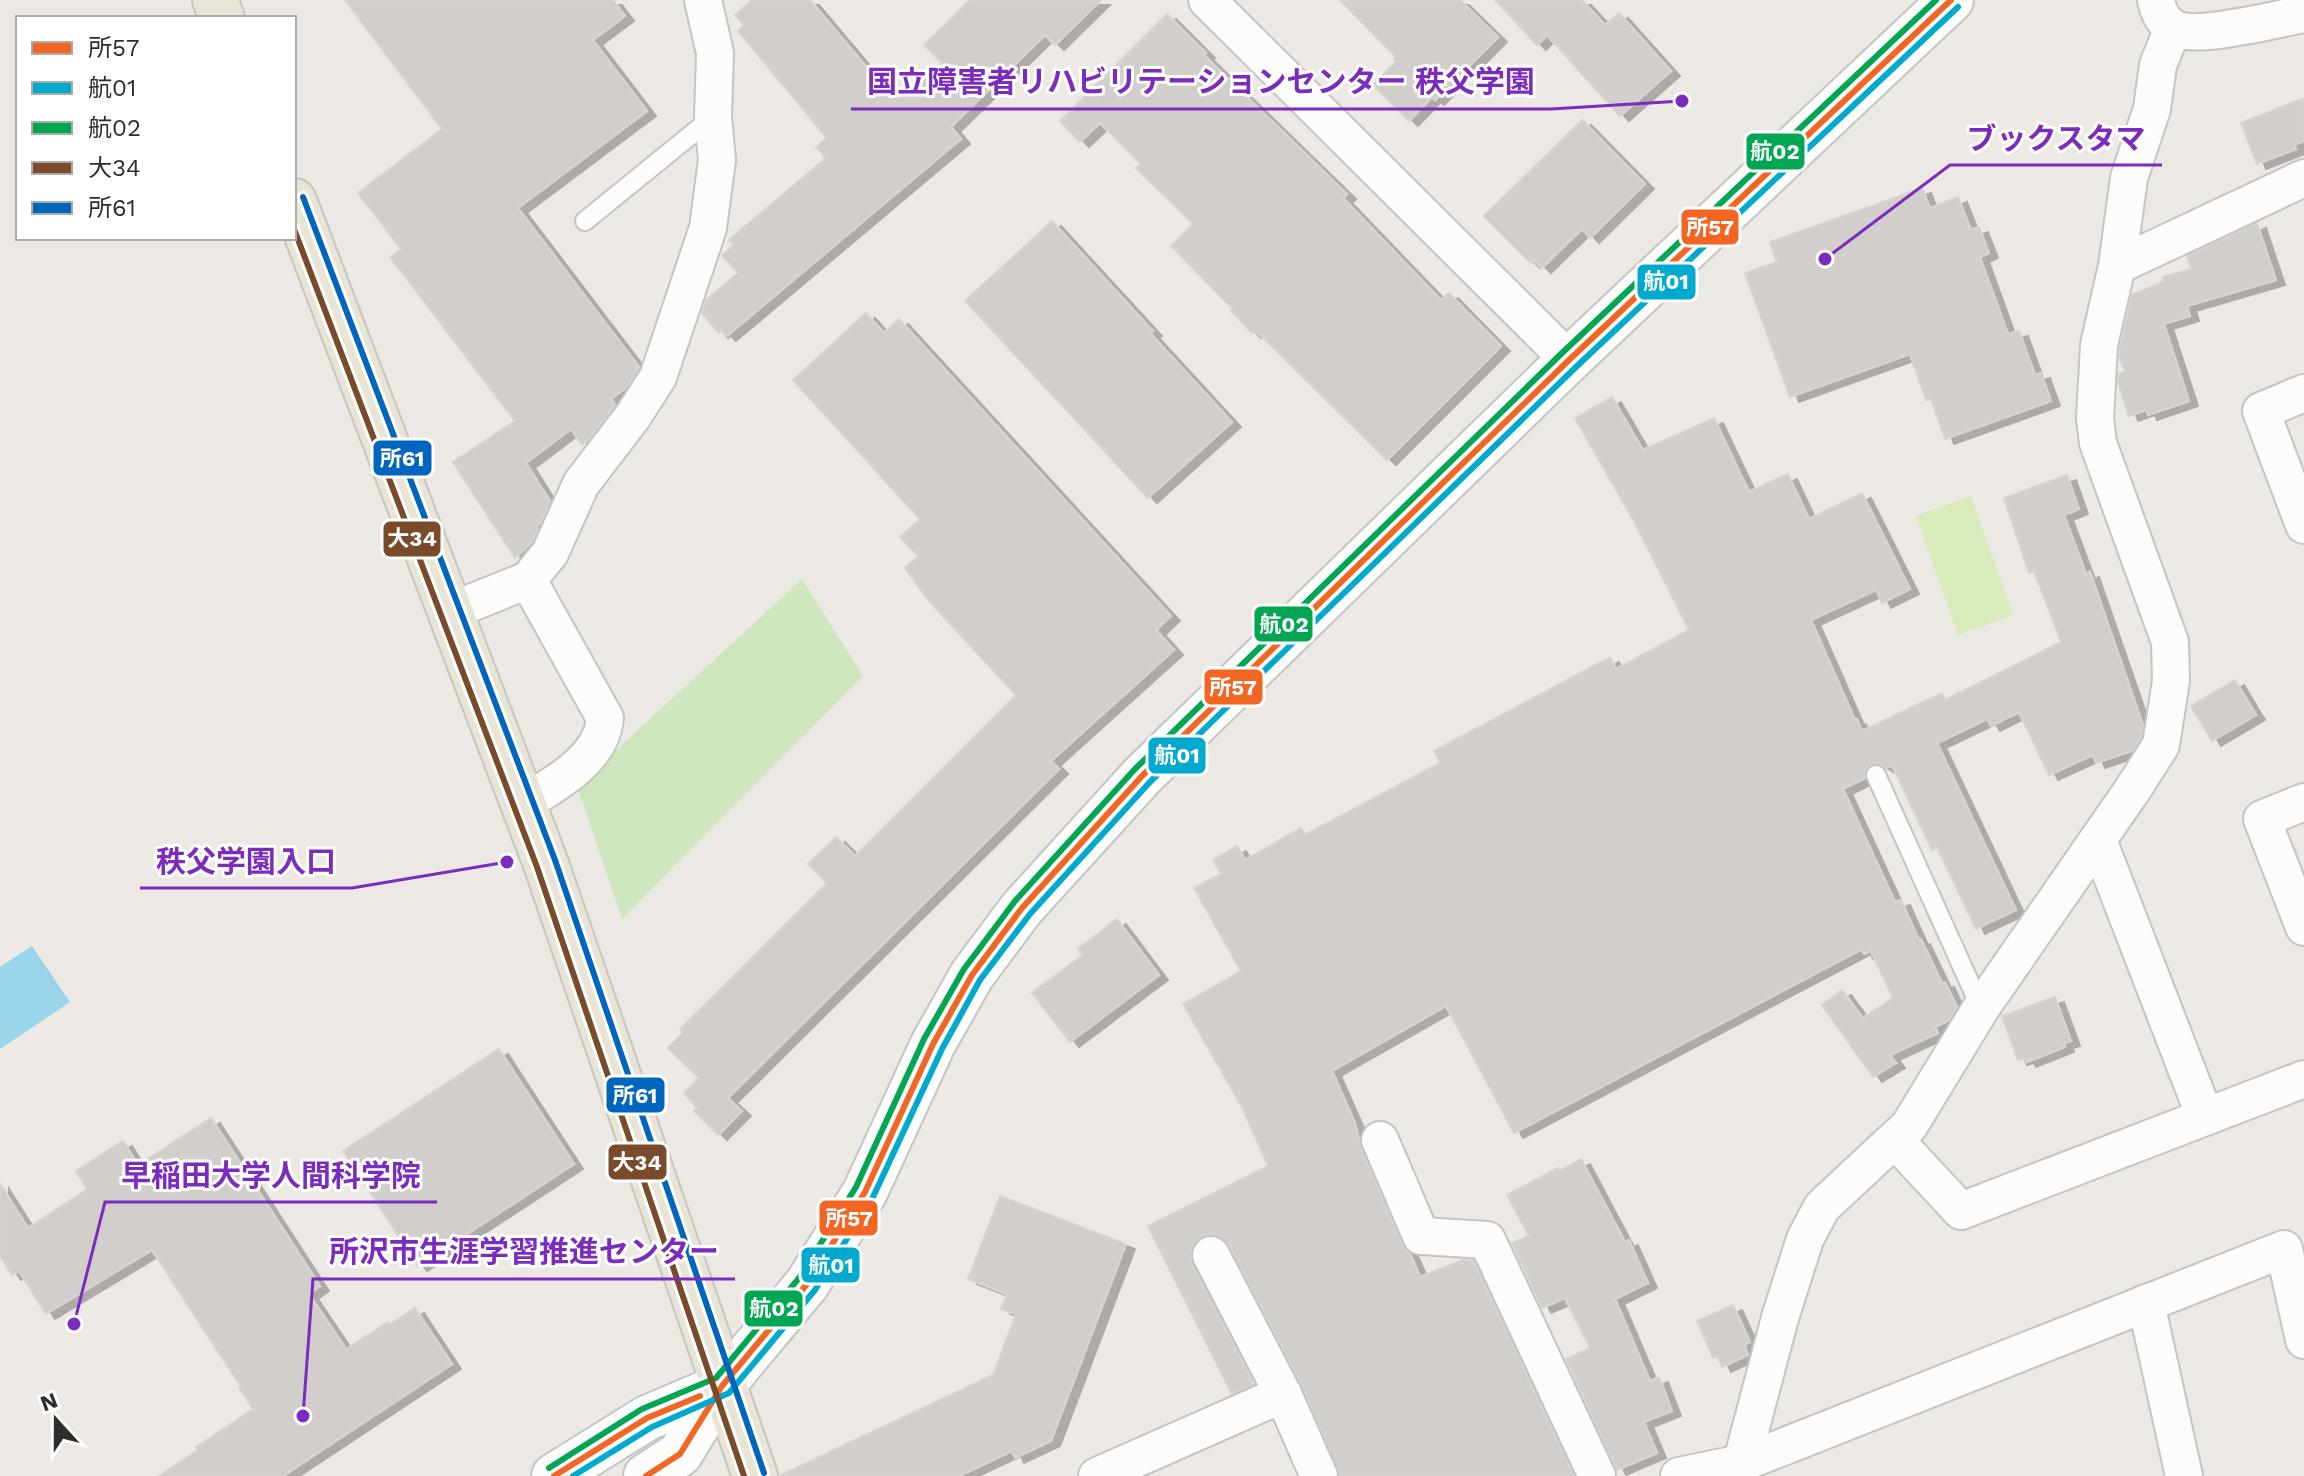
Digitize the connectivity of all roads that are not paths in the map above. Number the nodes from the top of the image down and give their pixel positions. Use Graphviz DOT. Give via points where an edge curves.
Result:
graph roads {
  1 [pos="703,0"];
  2 [pos="1207,0"];
  3 [pos="1935,6"];
  4 [pos="2164,14"];
  5 [pos="2304,14"];
  6 [pos="713,117"];
  7 [pos="2304,178"];
  8 [pos="296,206"];
  9 [pos="585,221"];
  10 [pos="2117,266"];
  11 [pos="1569,360"];
  12 [pos="2304,393"];
  13 [pos="2304,525"];
  14 [pos="528,580"];
  15 [pos="451,611"];
  16 [pos="1876,775"];
  17 [pos="2304,802"];
  18 [pos="524,803"];
  19 [pos="2098,840"];
  20 [pos="2304,927"];
  21 [pos="1981,1008"];
  22 [pos="2304,1079"];
  23 [pos="2205,1117"];
  24 [pos="1380,1140"];
  25 [pos="1895,1140"];
  26 [pos="2294,1245"];
  27 [pos="1211,1255"];
  28 [pos="2146,1303"];
  29 [pos="2304,1340"];
  30 [pos="722,1386"];
  31 [pos="1283,1394"];
  32 [pos="1144,1467"];
  33 [pos="1740,1470"];
  34 [pos="2173,1472"];
  35 [pos="554,1476"];
  36 [pos="646,1476"];
  37 [pos="755,1476"];
  38 [pos="1097,1476"];
  39 [pos="1319,1476"];
  40 [pos="1597,1476"];
  41 [pos="1679,1476"];
  1 -- 6 [label="street" via="715,53"];
  2 -- 11 [label="street"];
  3 -- 11 [label="street"];
  4 -- 5 [label="street" via="2192,34"];
  4 -- 10 [label="street" via="2152,109 2129,178"];
  6 -- 9 [label="lane"];
  6 -- 14 [label="street" via="717,160 708,228 658,377 581,484 550,553"];
  7 -- 10 [label="street"];
  8 -- 15 [label="main road"];
  10 -- 19 [label="street" via="2099,345 2098,443 2170,642 2171,681 2161,745"];
  11 -- 30 [label="street" via="1142,776 1022,908 972,975 933,1044 865,1192 816,1271"];
  12 -- 13 [label="street" via="2261,411"];
  14 -- 15 [label="street"];
  14 -- 18 [label="street" via="605,718 593,750"];
  15 -- 18 [label="main road"];
  16 -- 21 [label="lane"];
  17 -- 20 [label="street" via="2262,819"];
  18 -- 30 [label="main road"];
  19 -- 21 [label="street"];
  19 -- 23 [label="street"];
  21 -- 25 [label="street" via="1909,1126"];
  22 -- 23 [label="street"];
  23 -- 25 [label="street" via="1961,1211"];
  24 -- 40 [label="street" via="1421,1236 1487,1240"];
  25 -- 33 [label="street" via="1822,1207 1805,1239"];
  26 -- 28 [label="street"];
  26 -- 29 [label="street"];
  27 -- 31 [label="street"];
  28 -- 33 [label="street"];
  28 -- 34 [label="street"];
  30 -- 35 [label="street" via="647,1418"];
  30 -- 36 [label="street" via="680,1454"];
  30 -- 37 [label="main road"];
  31 -- 32 [label="street"];
  31 -- 39 [label="street"];
  32 -- 38 [label="street"];
  33 -- 41 [label="street"];
}
